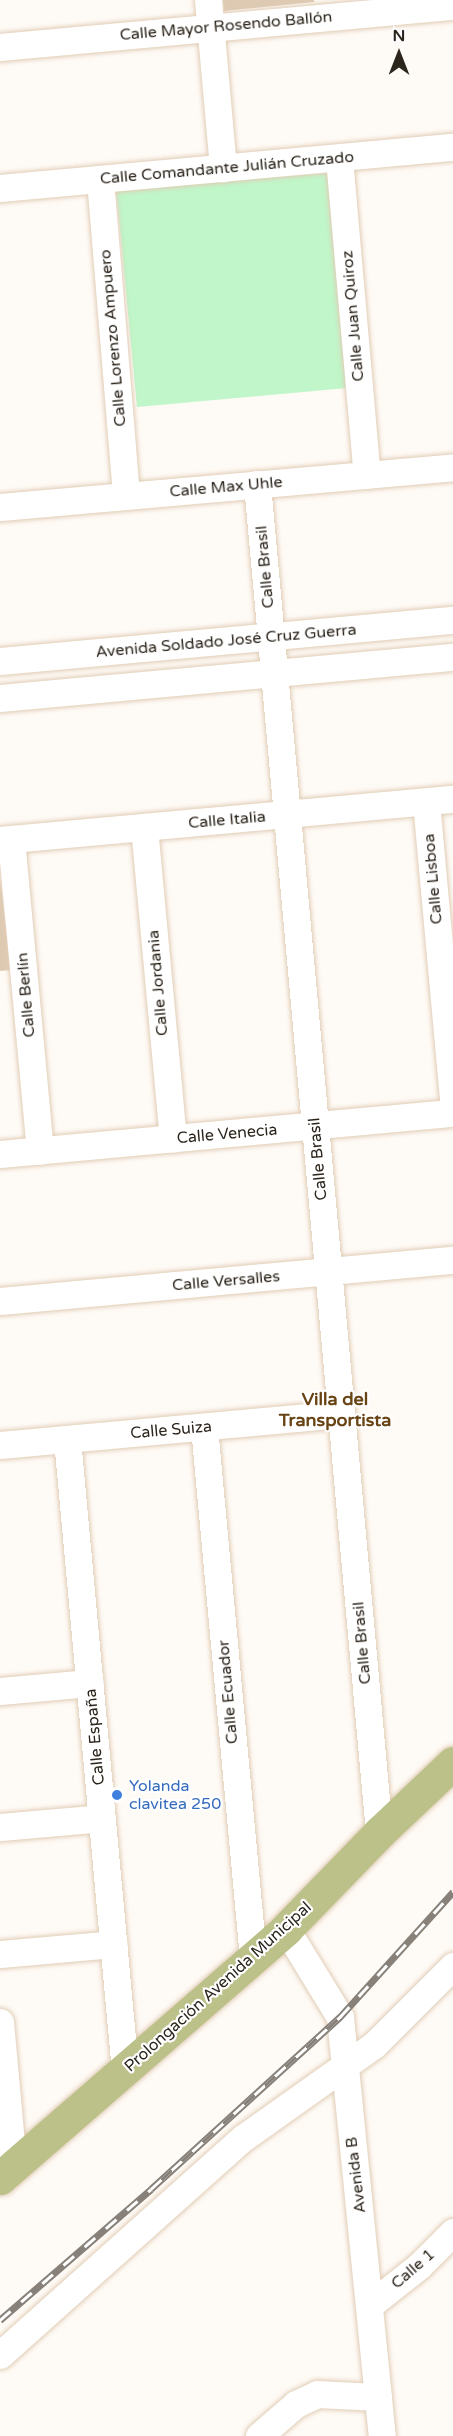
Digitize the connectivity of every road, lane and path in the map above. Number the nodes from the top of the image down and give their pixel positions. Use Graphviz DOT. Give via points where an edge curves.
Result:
graph roads {
  1 [pos="208,0"];
  2 [pos="453,6"];
  3 [pos="211,28"];
  4 [pos="0,47"];
  5 [pos="453,147"];
  6 [pos="339,158"];
  7 [pos="223,168"];
  8 [pos="100,179"];
  9 [pos="0,188"];
  10 [pos="453,467"];
  11 [pos="367,475"];
  12 [pos="257,484"];
  13 [pos="126,496"];
  14 [pos="0,507"];
  15 [pos="453,620"];
  16 [pos="271,637"];
  17 [pos="453,657"];
  18 [pos="0,662"];
  19 [pos="274,673"];
  20 [pos="0,698"];
  21 [pos="453,799"];
  22 [pos="426,801"];
  23 [pos="287,814"];
  24 [pos="144,827"];
  25 [pos="6,840"];
  26 [pos="12,977"];
  27 [pos="453,1100"];
  28 [pos="453,1113"];
  29 [pos="315,1126"];
  30 [pos="173,1139"];
  31 [pos="40,1151"];
  32 [pos="0,1154"];
  33 [pos="453,1260"];
  34 [pos="328,1272"];
  35 [pos="0,1301"];
  36 [pos="341,1414"];
  37 [pos="204,1427"];
  38 [pos="67,1439"];
  39 [pos="0,1445"];
  40 [pos="90,1683"];
  41 [pos="0,1691"];
  42 [pos="453,1763"];
  43 [pos="102,1818"];
  44 [pos="0,1827"];
  45 [pos="380,1833"];
  46 [pos="286,1929"];
  47 [pos="114,1944"];
  48 [pos="0,1954"];
  49 [pos="253,1958"];
  50 [pos="453,1966"];
  51 [pos="0,2022"];
  52 [pos="344,2069"];
  53 [pos="125,2071"];
  54 [pos="7,2172"];
  55 [pos="453,2232"];
  56 [pos="371,2304"];
  57 [pos="0,2355"];
  58 [pos="378,2397"];
  59 [pos="259,2436"];
  60 [pos="382,2436"];
  1 -- 3 [label="street"];
  2 -- 3 [label="street, Calle Mayor Rosendo Ballón"];
  3 -- 4 [label="street, Calle Mayor Rosendo Ballón"];
  3 -- 7 [label="street"];
  5 -- 6 [label="street, Calle Comandante Julián Cruzado"];
  6 -- 7 [label="street, Calle Comandante Julián Cruzado"];
  6 -- 11 [label="street, Calle Juan Quiroz"];
  7 -- 8 [label="street, Calle Comandante Julián Cruzado"];
  8 -- 9 [label="street, Calle Comandante Julián Cruzado"];
  8 -- 13 [label="street, Calle Lorenzo Ampuero"];
  10 -- 11 [label="street, Calle Max Uhle"];
  11 -- 12 [label="street, Calle Max Uhle"];
  12 -- 13 [label="street, Calle Max Uhle"];
  12 -- 16 [label="street, Calle Brasil"];
  13 -- 14 [label="street, Calle Max Uhle"];
  15 -- 16 [label="street, Avenida Soldado José Cruz Guerra"];
  16 -- 18 [label="street, Avenida Soldado José Cruz Guerra"];
  16 -- 19 [label="street, Calle Brasil"];
  17 -- 19 [label="street"];
  19 -- 20 [label="street"];
  19 -- 23 [label="street, Calle Brasil"];
  21 -- 22 [label="street, Calle Italia"];
  22 -- 23 [label="street, Calle Italia"];
  22 -- 27 [label="street, Calle Lisboa"];
  23 -- 24 [label="street, Calle Italia"];
  23 -- 29 [label="street, Calle Brasil"];
  24 -- 25 [label="street, Calle Italia"];
  24 -- 30 [label="street, Calle Jordania"];
  25 -- 26 [label="street, Calle Berlín"];
  26 -- 31 [label="street, Calle Berlín"];
  28 -- 29 [label="street, Calle Venecia"];
  29 -- 30 [label="street, Calle Venecia"];
  29 -- 34 [label="street, Calle Brasil"];
  30 -- 31 [label="street, Calle Venecia"];
  31 -- 32 [label="street, Calle Venecia"];
  33 -- 34 [label="street, Calle Versalles"];
  34 -- 35 [label="street, Calle Versalles"];
  34 -- 36 [label="street, Calle Brasil"];
  36 -- 37 [label="street, Calle Suiza"];
  36 -- 45 [label="street, Calle Brasil"];
  37 -- 38 [label="street, Calle Suiza"];
  37 -- 49 [label="street, Calle Ecuador"];
  38 -- 39 [label="street, Calle Suiza"];
  38 -- 40 [label="street, Calle España"];
  40 -- 41 [label="street"];
  40 -- 43 [label="street, Calle España"];
  42 -- 45 [label="main road, Prolongación Avenida Municipal"];
  43 -- 44 [label="street"];
  43 -- 47 [label="street, Calle España"];
  45 -- 46 [label="main road, Prolongación Avenida Municipal"];
  46 -- 49 [label="main road, Prolongación Avenida Municipal"];
  46 -- 52 [label="street, Avenida B" via="340,2017"];
  47 -- 48 [label="street"];
  47 -- 53 [label="street, Calle España"];
  49 -- 53 [label="main road, Prolongación Avenida Municipal"];
  50 -- 52 [label="street" via="374,2045"];
  51 -- 54 [label="street"];
  52 -- 56 [label="street, Avenida B"];
  52 -- 57 [label="street" via="243,2138"];
  53 -- 54 [label="main road, Prolongación Avenida Municipal"];
  55 -- 56 [label="street, Calle 1" via="419,2266"];
  56 -- 58 [label="street, Avenida B"];
  58 -- 59 [label="street" via="317,2394 296,2404"];
  58 -- 60 [label="street, Avenida B"];
}
